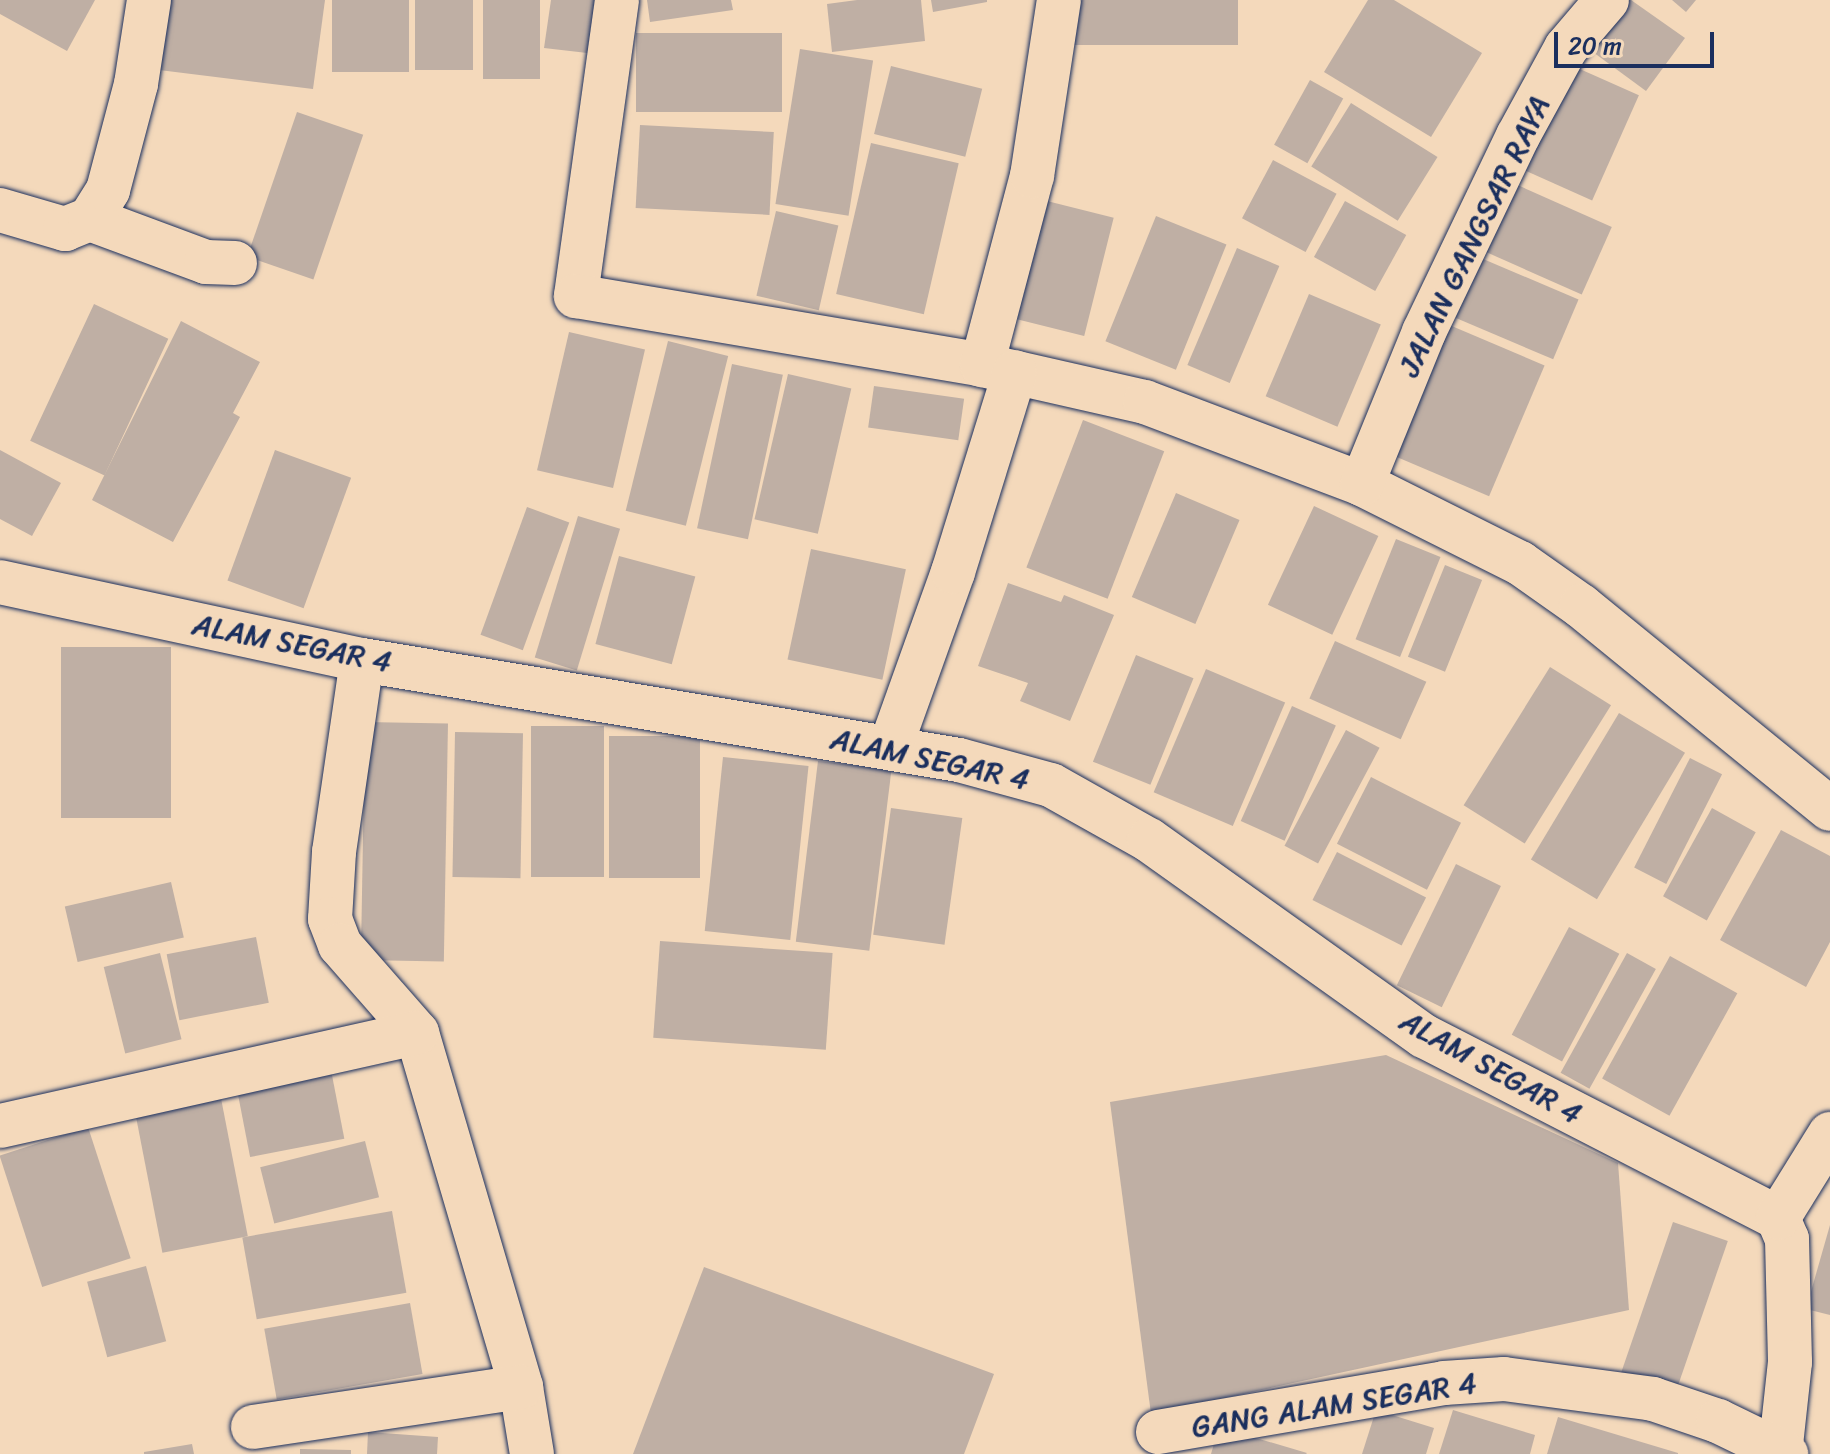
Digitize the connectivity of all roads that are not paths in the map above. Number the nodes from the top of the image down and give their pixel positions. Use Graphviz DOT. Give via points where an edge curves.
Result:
graph roads {
  1 [pos="149,0"];
  2 [pos="617,0"];
  3 [pos="1059,0"];
  4 [pos="1607,0"];
  5 [pos="0,210"];
  6 [pos="90,219"];
  7 [pos="235,263"];
  8 [pos="998,368"];
  9 [pos="1362,484"];
  10 [pos="0,582"];
  11 [pos="362,660"];
  12 [pos="890,748"];
  13 [pos="1830,809"];
  14 [pos="417,1033"];
  15 [pos="0,1126"];
  16 [pos="1830,1134"];
  17 [pos="1782,1228"];
  18 [pos="521,1387"];
  19 [pos="253,1427"];
  20 [pos="1158,1432"];
  21 [pos="1783,1453"];
  22 [pos="532,1454"];
  1 -- 6 [label="street" via="136,84 108,190"];
  2 -- 8 [label="street" via="576,296"];
  3 -- 8 [label="street"];
  4 -- 9 [label="street, JALAN GANGSAR RAYA" via="1566,48 1518,136 1424,332"];
  5 -- 6 [label="street" via="65,229"];
  6 -- 7 [label="street" via="206,262"];
  8 -- 9 [label="street" via="1145,402"];
  8 -- 12 [label="street" via="953,572"];
  9 -- 13 [label="street" via="1520,563 1581,606"];
  10 -- 11 [label="street, ALAM SEGAR 4"];
  11 -- 12 [label="street, ALAM SEGAR 4"];
  11 -- 14 [label="street" via="334,852 330,919 340,945"];
  12 -- 17 [label="street, ALAM SEGAR 4" via="1051,785 1149,840 1424,1036"];
  14 -- 15 [label="street"];
  14 -- 18 [label="street"];
  16 -- 17 [label="street"];
  17 -- 21 [label="street" via="1790,1362"];
  18 -- 19 [label="street"];
  18 -- 22 [label="street"];
  20 -- 21 [label="street, GANG ALAM SEGAR 4" via="1444,1383 1504,1379 1653,1399 1718,1421"];
}
